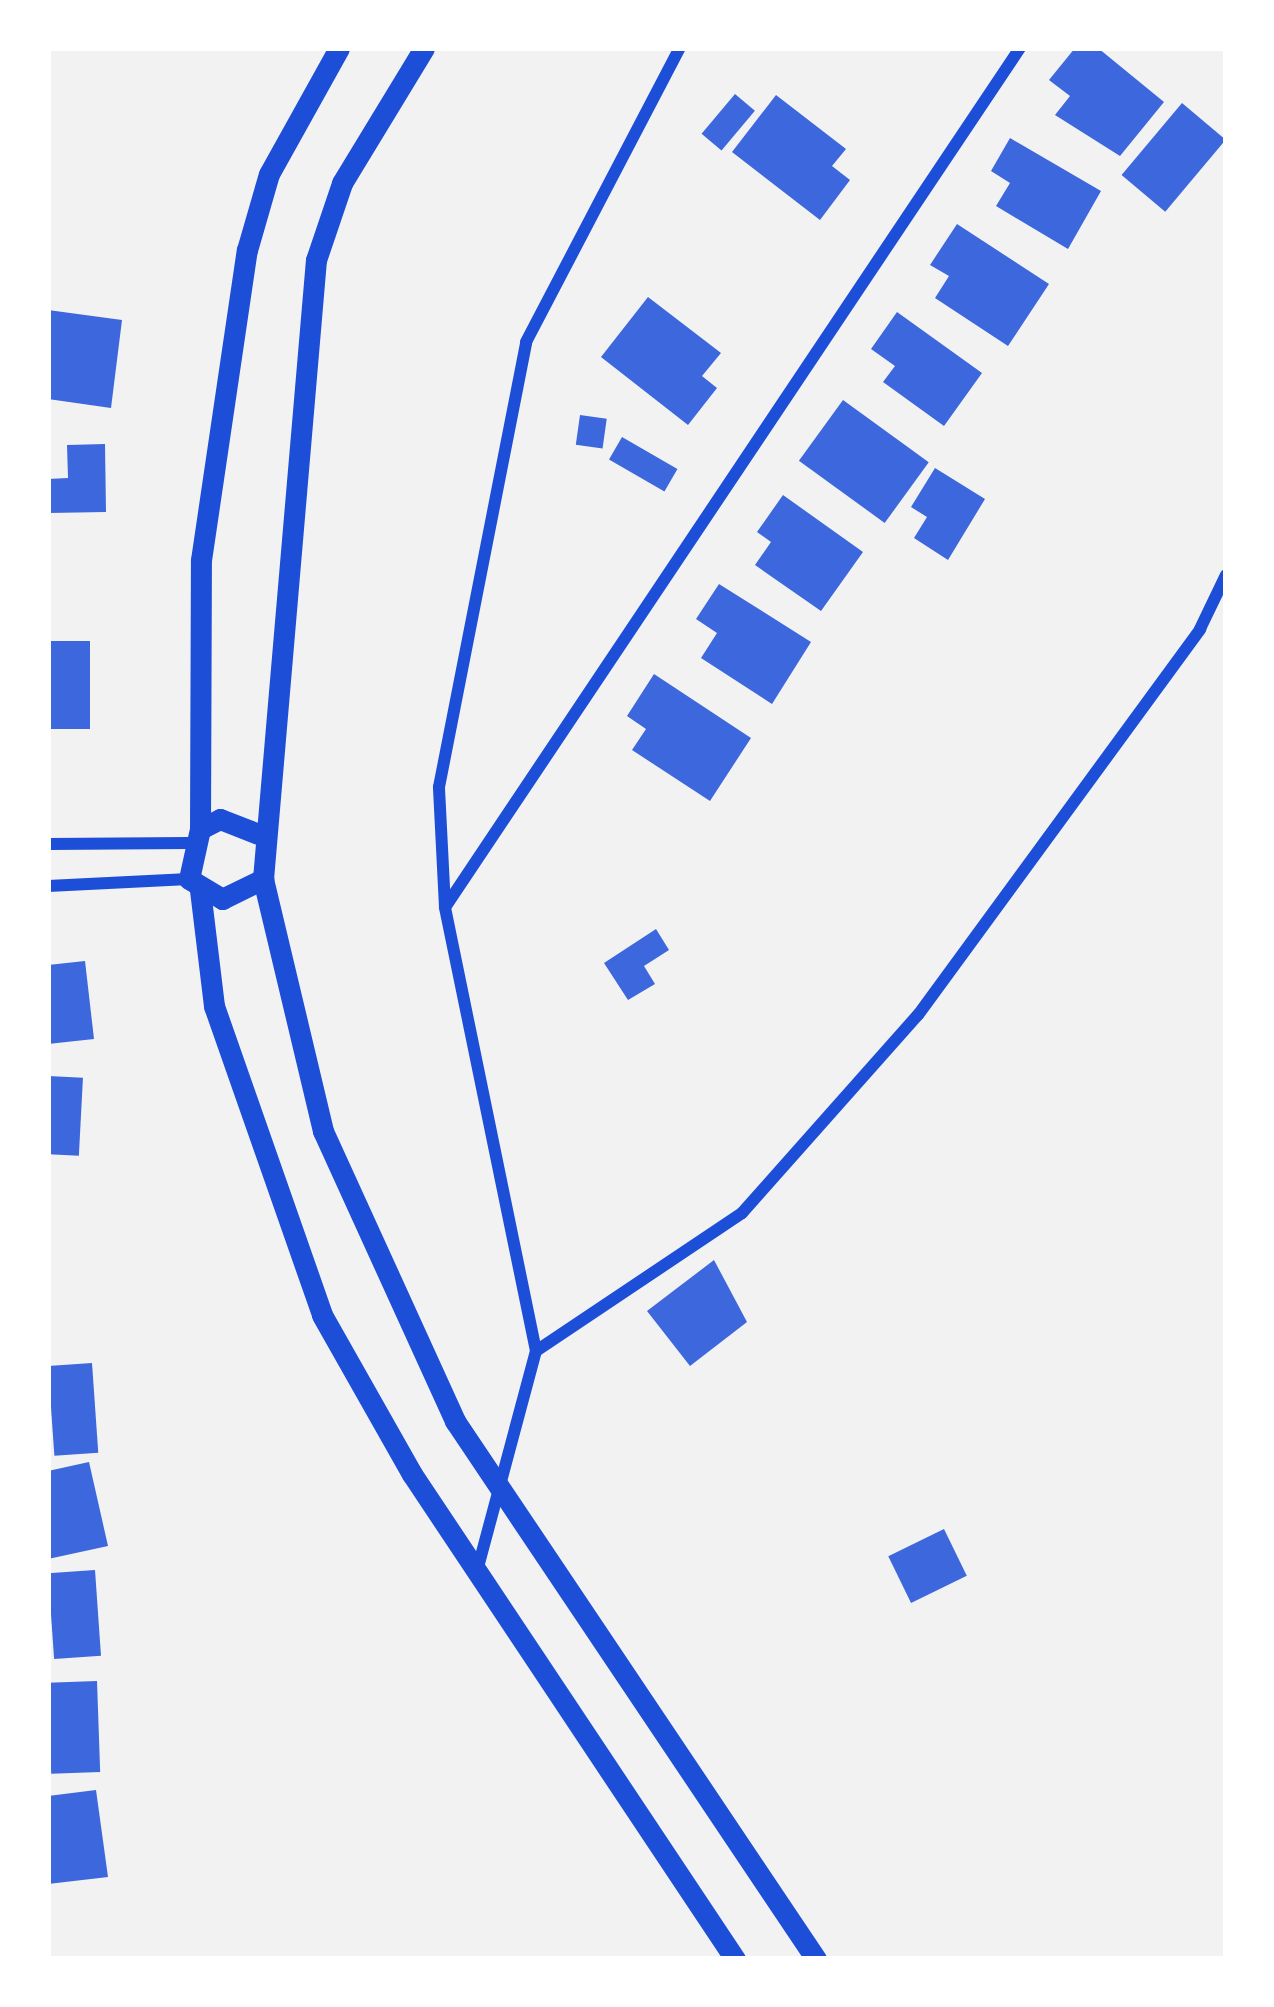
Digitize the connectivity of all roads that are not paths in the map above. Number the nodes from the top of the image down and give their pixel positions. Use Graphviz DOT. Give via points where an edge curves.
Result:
graph roads {
  1 [pos="339,48"];
  2 [pos="424,48"];
  3 [pos="680,48"];
  4 [pos="1020,48"];
  5 [pos="1226,575"];
  6 [pos="261,835"];
  7 [pos="195,836"];
  8 [pos="48,844"];
  9 [pos="263,879"];
  10 [pos="195,884"];
  11 [pos="48,886"];
  12 [pos="445,908"];
  13 [pos="536,1351"];
  14 [pos="498,1486"];
  15 [pos="477,1572"];
  16 [pos="735,1959"];
  17 [pos="816,1959"];
  1 -- 7 [label="street" via="268,174 247,250 201,560"];
  2 -- 6 [label="street" via="342,183 316,260"];
  3 -- 12 [label="street" via="526,342 439,787"];
  4 -- 12 [label="street"];
  5 -- 13 [label="street" via="1187,648 918,1015 742,1213"];
  6 -- 7 [label="street" via="220,819"];
  6 -- 9 [label="street"];
  7 -- 8 [label="street"];
  7 -- 10 [label="street"];
  9 -- 10 [label="street" via="246,896"];
  9 -- 14 [label="street" via="322,1131 405,1321"];
  10 -- 11 [label="street"];
  10 -- 15 [label="street" via="214,1006 322,1315"];
  12 -- 13 [label="street"];
  13 -- 14 [label="street"];
  14 -- 15 [label="street"];
  14 -- 17 [label="street"];
  15 -- 16 [label="street"];
}
